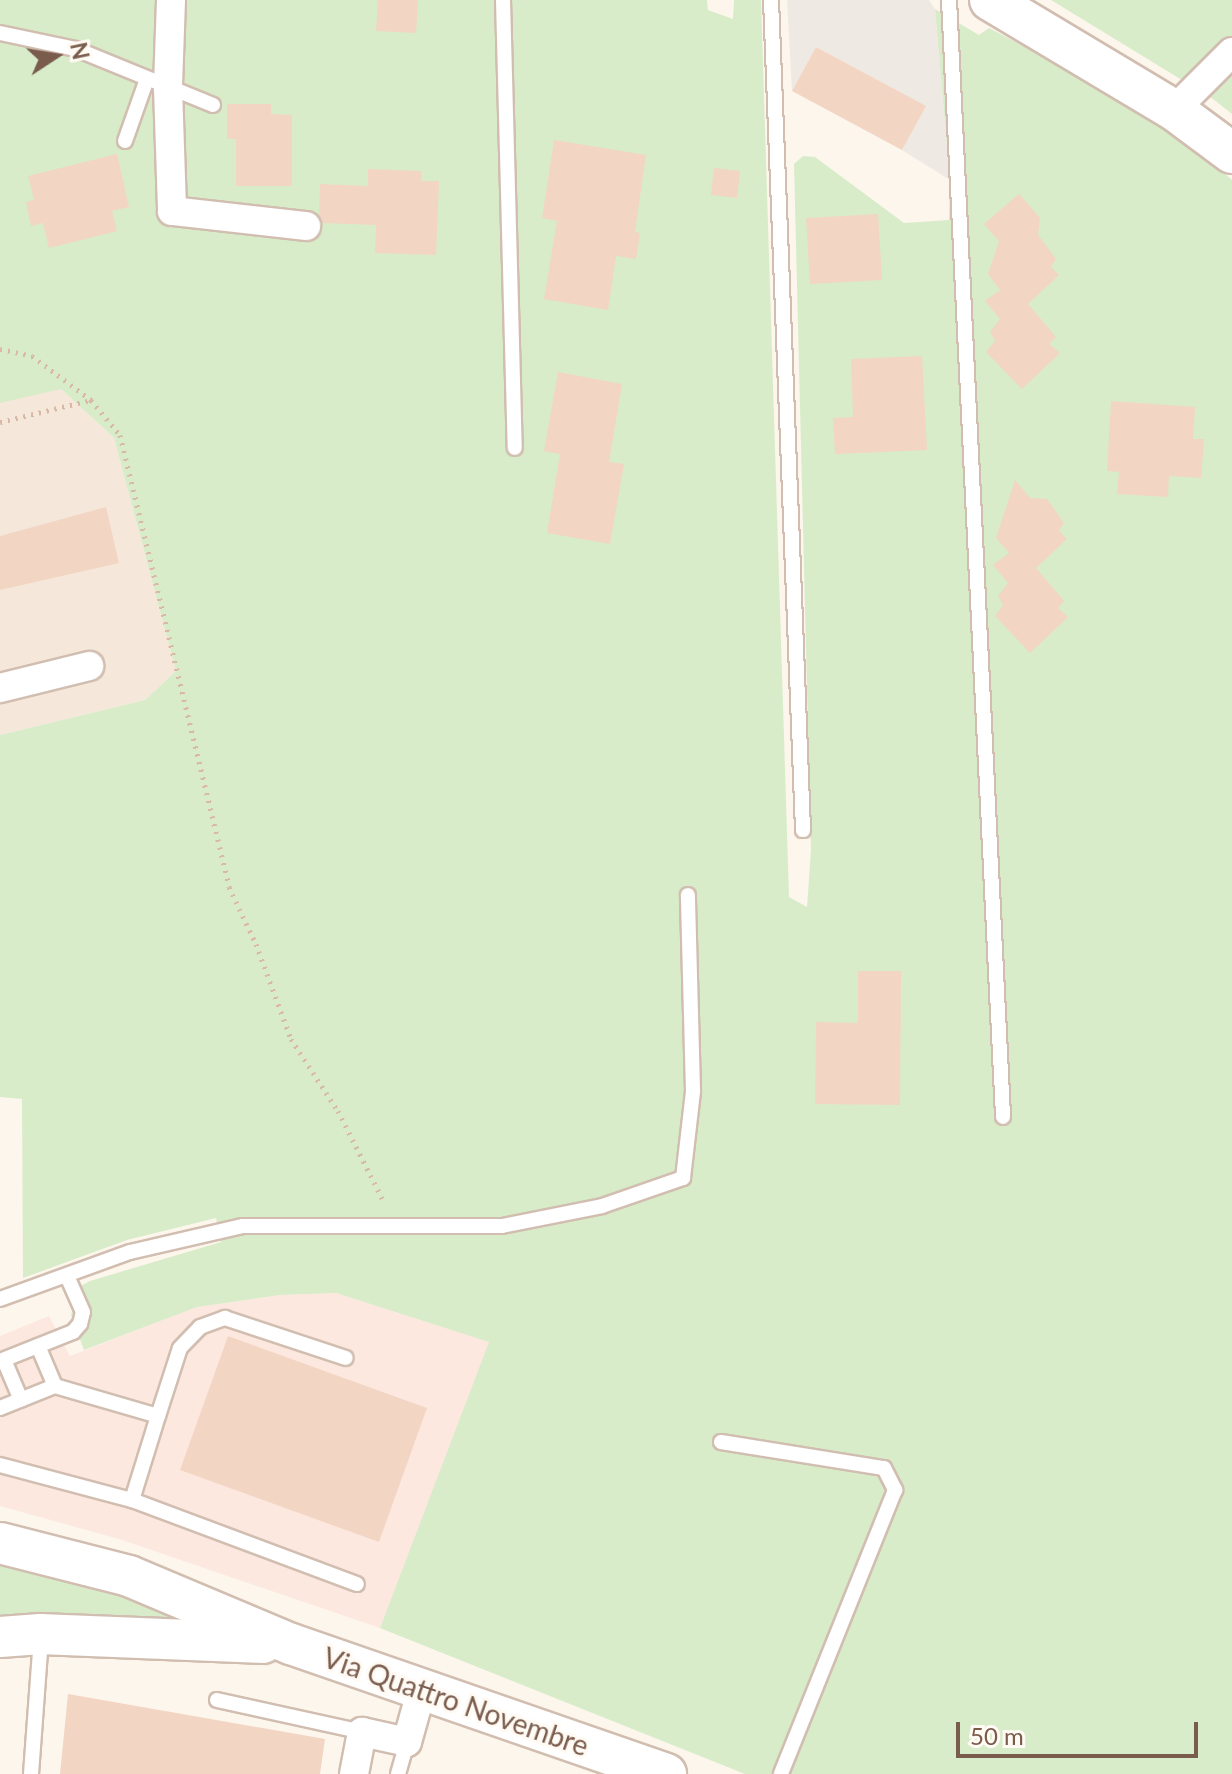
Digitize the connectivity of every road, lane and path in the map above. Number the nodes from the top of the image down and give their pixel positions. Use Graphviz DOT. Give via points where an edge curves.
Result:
graph roads {
  1 [pos="171,0"];
  2 [pos="503,0"];
  3 [pos="771,0"];
  4 [pos="949,0"];
  5 [pos="990,0"];
  6 [pos="0,33"];
  7 [pos="1232,52"];
  8 [pos="157,83"];
  9 [pos="213,105"];
  10 [pos="1174,110"];
  11 [pos="125,141"];
  12 [pos="1232,153"];
  13 [pos="306,226"];
  14 [pos="0,349"];
  15 [pos="91,400"];
  16 [pos="0,422"];
  17 [pos="515,448"];
  18 [pos="89,666"];
  19 [pos="0,688"];
  20 [pos="803,830"];
  21 [pos="688,895"];
  22 [pos="1003,1117"];
  23 [pos="395,1223"];
  24 [pos="67,1276"];
  25 [pos="0,1299"];
  26 [pos="38,1346"];
  27 [pos="346,1358"];
  28 [pos="2,1360"];
  29 [pos="55,1386"];
  30 [pos="21,1400"];
  31 [pos="0,1408"];
  32 [pos="158,1416"];
  33 [pos="721,1442"];
  34 [pos="0,1465"];
  35 [pos="132,1500"];
  36 [pos="0,1543"];
  37 [pos="357,1584"];
  38 [pos="41,1634"];
  39 [pos="0,1637"];
  40 [pos="291,1644"];
  41 [pos="421,1692"];
  42 [pos="217,1700"];
  43 [pos="362,1732"];
  44 [pos="407,1742"];
  45 [pos="31,1774"];
  46 [pos="354,1774"];
  47 [pos="398,1774"];
  48 [pos="666,1774"];
  49 [pos="781,1774"];
  1 -- 8 [label="street"];
  2 -- 17 [label="lane"];
  3 -- 20 [label="lane"];
  4 -- 22 [label="lane"];
  5 -- 10 [label="main road"];
  6 -- 8 [label="lane" via="76,49"];
  7 -- 10 [label="street"];
  8 -- 9 [label="lane"];
  8 -- 11 [label="lane"];
  8 -- 13 [label="street" via="172,211"];
  10 -- 12 [label="main road"];
  14 -- 15 [label="path" via="32,356"];
  15 -- 16 [label="path"];
  15 -- 23 [label="path" via="120,435 229,887 291,1039 338,1111"];
  18 -- 19 [label="street"];
  21 -- 23 [label="lane" via="693,1091 683,1178 602,1206 502,1226"];
  23 -- 24 [label="lane" via="243,1226 130,1252"];
  24 -- 25 [label="lane"];
  24 -- 26 [label="lane" via="83,1312 80,1324"];
  26 -- 28 [label="lane"];
  26 -- 29 [label="lane"];
  27 -- 32 [label="lane" via="225,1318 200,1327 180,1348"];
  28 -- 30 [label="lane"];
  29 -- 30 [label="lane"];
  29 -- 32 [label="lane"];
  30 -- 31 [label="lane"];
  32 -- 35 [label="lane"];
  33 -- 49 [label="lane" via="884,1468 895,1490"];
  34 -- 35 [label="lane"];
  35 -- 37 [label="lane"];
  36 -- 40 [label="main road, Via Quattro Novembre" via="129,1576"];
  38 -- 39 [label="main road, Via Quattro Novembre"];
  38 -- 40 [label="main road, Via Quattro Novembre"];
  38 -- 45 [label="lane"];
  40 -- 41 [label="main road, Via Quattro Novembre"];
  41 -- 44 [label="street"];
  41 -- 48 [label="main road, Via Quattro Novembre"];
  42 -- 43 [label="lane"];
  43 -- 44 [label="street"];
  43 -- 46 [label="street"];
  44 -- 47 [label="lane"];
}
